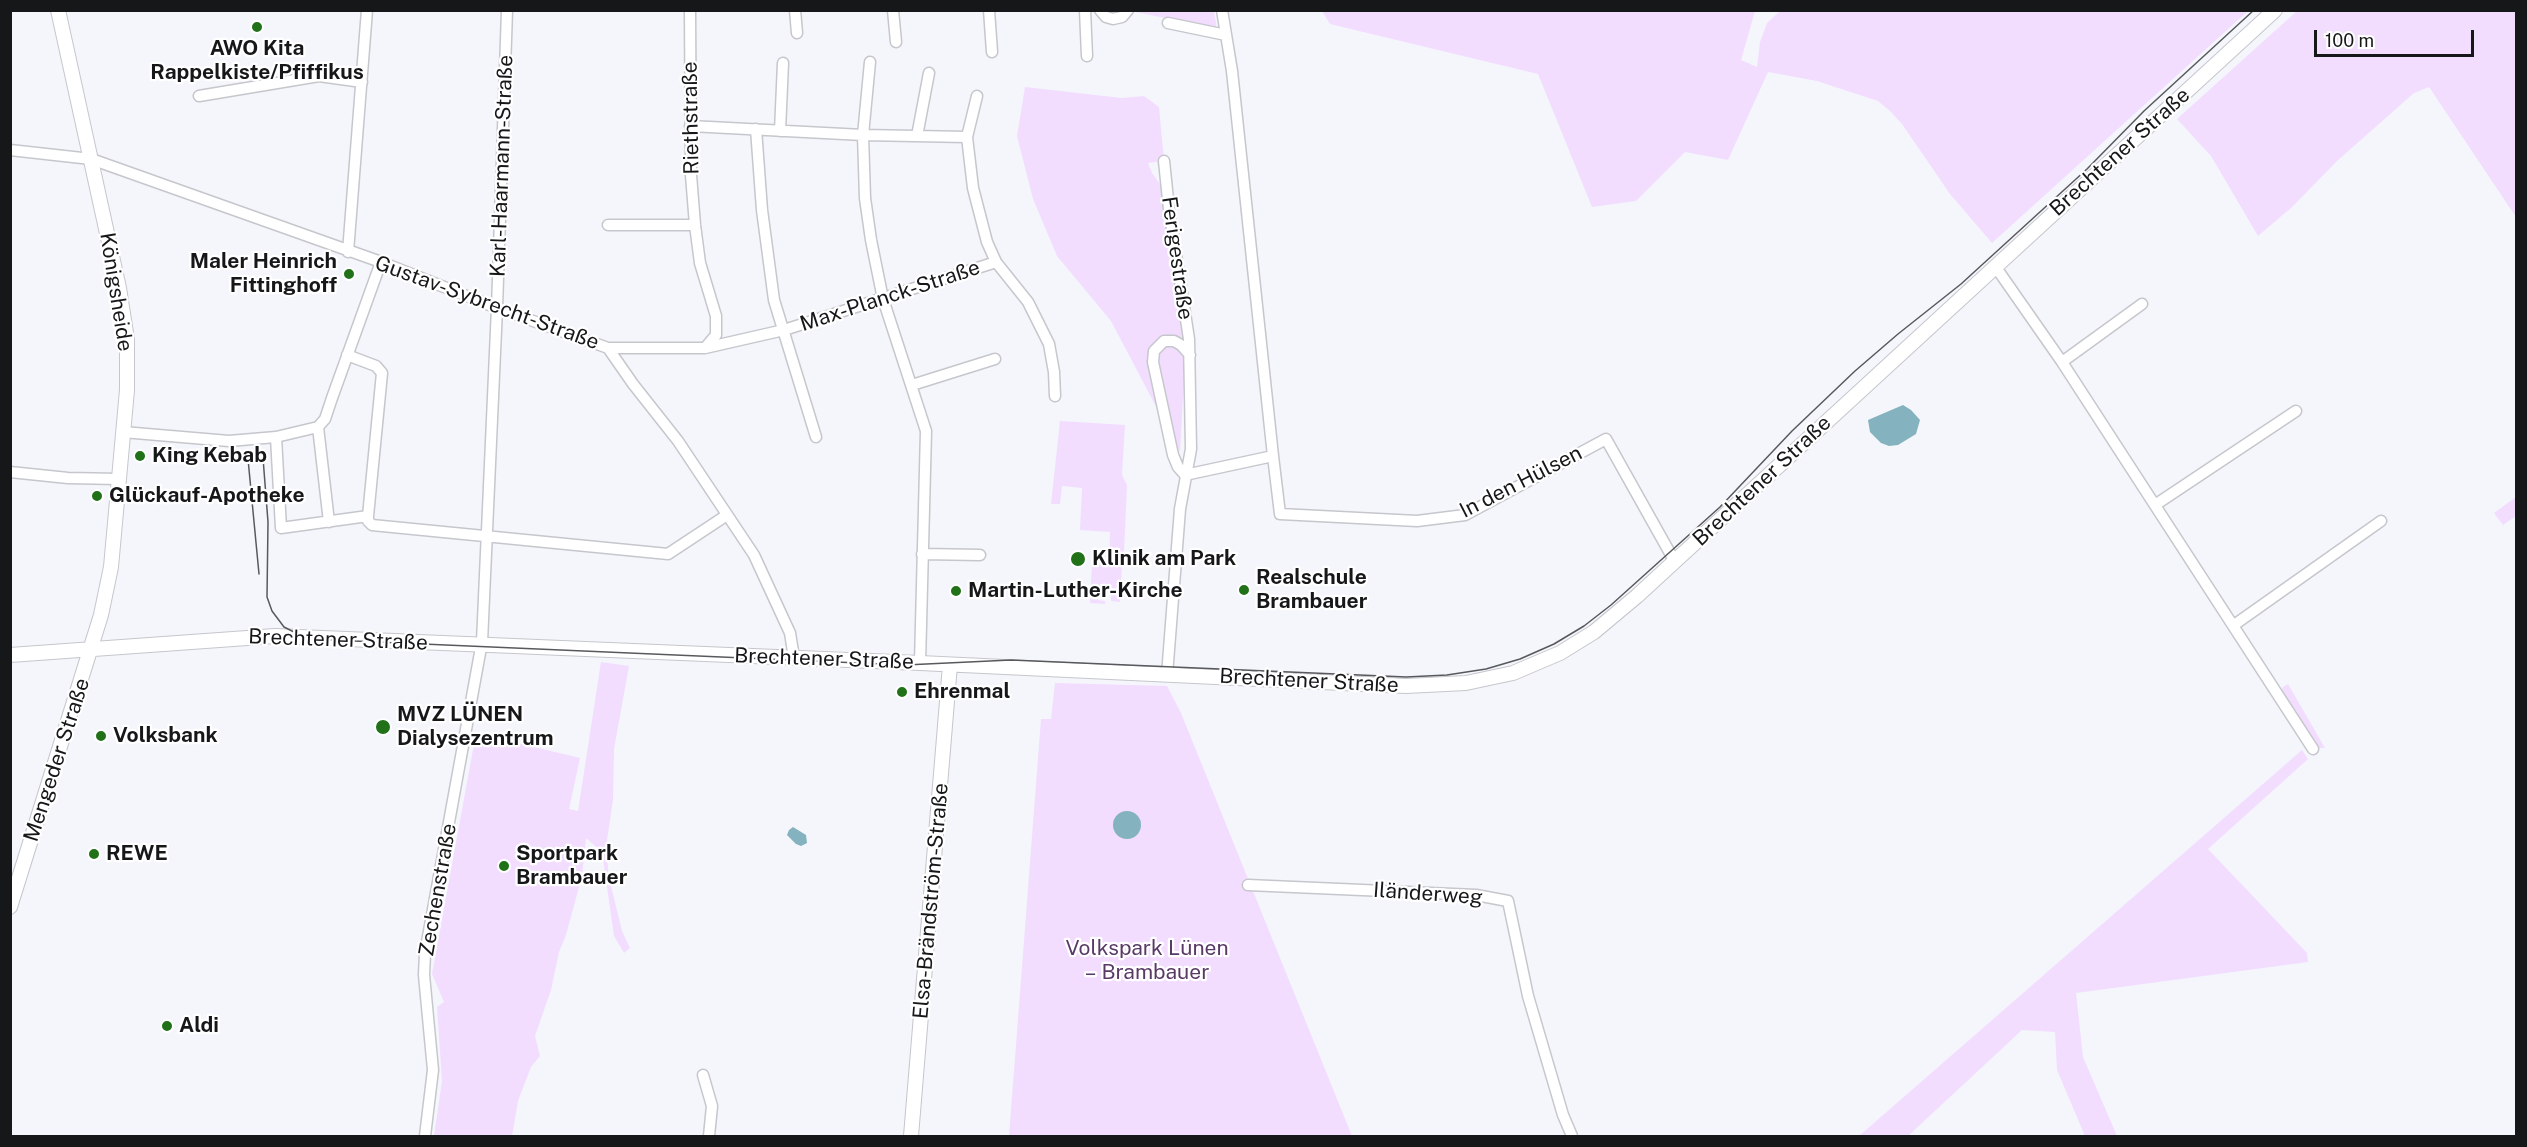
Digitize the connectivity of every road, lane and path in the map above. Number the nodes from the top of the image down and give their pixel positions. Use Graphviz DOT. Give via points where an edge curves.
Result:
graph roads {
  1 [pos="58,10"];
  2 [pos="366,10"];
  3 [pos="507,10"];
  4 [pos="690,10"];
  5 [pos="795,10"];
  6 [pos="893,10"];
  7 [pos="989,10"];
  8 [pos="1085,10"];
  9 [pos="1100,10"];
  10 [pos="1128,10"];
  11 [pos="1222,10"];
  12 [pos="2275,10"];
  13 [pos="1168,22"];
  14 [pos="797,33"];
  15 [pos="1226,35"];
  16 [pos="896,42"];
  17 [pos="992,52"];
  18 [pos="1087,56"];
  19 [pos="870,62"];
  20 [pos="783,63"];
  21 [pos="929,73"];
  22 [pos="362,82"];
  23 [pos="199,96"];
  24 [pos="977,96"];
  25 [pos="690,126"];
  26 [pos="756,129"];
  27 [pos="780,131"];
  28 [pos="863,135"];
  29 [pos="916,136"];
  30 [pos="967,137"];
  31 [pos="10,150"];
  32 [pos="91,159"];
  33 [pos="1164,161"];
  34 [pos="608,225"];
  35 [pos="695,225"];
  36 [pos="348,252"];
  37 [pos="381,262"];
  38 [pos="996,262"];
  39 [pos="1995,266"];
  40 [pos="883,299"];
  41 [pos="2142,304"];
  42 [pos="497,308"];
  43 [pos="784,330"];
  44 [pos="608,348"];
  45 [pos="705,348"];
  46 [pos="347,355"];
  47 [pos="1190,355"];
  48 [pos="995,359"];
  49 [pos="2062,362"];
  50 [pos="912,385"];
  51 [pos="1054,396"];
  52 [pos="2296,411"];
  53 [pos="318,427"];
  54 [pos="123,432"];
  55 [pos="276,437"];
  56 [pos="816,437"];
  57 [pos="1273,456"];
  58 [pos="10,472"];
  59 [pos="1185,475"];
  60 [pos="119,479"];
  61 [pos="2155,506"];
  62 [pos="728,515"];
  63 [pos="370,520"];
  64 [pos="2381,521"];
  65 [pos="329,522"];
  66 [pos="488,536"];
  67 [pos="922,554"];
  68 [pos="980,555"];
  69 [pos="1675,562"];
  70 [pos="2234,625"];
  71 [pos="482,645"];
  72 [pos="92,648"];
  73 [pos="10,655"];
  74 [pos="794,658"];
  75 [pos="920,663"];
  76 [pos="950,665"];
  77 [pos="1167,675"];
  78 [pos="2313,749"];
  79 [pos="1248,885"];
  80 [pos="10,907"];
  81 [pos="703,1075"];
  82 [pos="425,1137"];
  83 [pos="709,1137"];
  84 [pos="911,1137"];
  85 [pos="1572,1137"];
  1 -- 32 [label="main road, Königsheide"];
  2 -- 22 [label="street"];
  3 -- 42 [label="street, Karl-Haarmann-Straße"];
  4 -- 25 [label="street, Riethstraße"];
  5 -- 14 [label="street"];
  6 -- 16 [label="street"];
  7 -- 17 [label="street"];
  8 -- 18 [label="street"];
  9 -- 10 [label="street" via="1113,19"];
  11 -- 15 [label="street, In den Hülsen"];
  12 -- 39 [label="main road, Brechtener Straße"];
  13 -- 15 [label="street"];
  15 -- 57 [label="street, In den Hülsen"];
  19 -- 28 [label="street"];
  20 -- 27 [label="street"];
  21 -- 29 [label="street"];
  22 -- 23 [label="street" via="319,76"];
  22 -- 36 [label="street"];
  24 -- 30 [label="street"];
  25 -- 26 [label="street"];
  25 -- 35 [label="street, Riethstraße"];
  26 -- 27 [label="street"];
  26 -- 43 [label="street" via="774,300"];
  27 -- 28 [label="street"];
  28 -- 29 [label="street"];
  28 -- 40 [label="street" via="865,198"];
  29 -- 30 [label="street"];
  30 -- 38 [label="street" via="974,188"];
  31 -- 32 [label="street, Gustav-Sybrecht-Straße"];
  32 -- 36 [label="street, Gustav-Sybrecht-Straße"];
  32 -- 54 [label="main road, Königsheide" via="126,331 128,371"];
  33 -- 47 [label="street, Ferigestraße"];
  34 -- 35 [label="street"];
  35 -- 45 [label="street, Riethstraße" via="700,263 716,316 716,335"];
  36 -- 37 [label="street, Gustav-Sybrecht-Straße"];
  37 -- 42 [label="street, Gustav-Sybrecht-Straße"];
  37 -- 46 [label="street"];
  38 -- 40 [label="street, Max-Planck-Straße"];
  38 -- 51 [label="street" via="1028,302 1049,344"];
  39 -- 49 [label="street"];
  39 -- 69 [label="main road, Brechtener Straße"];
  40 -- 43 [label="street, Max-Planck-Straße"];
  40 -- 50 [label="street"];
  41 -- 49 [label="street"];
  42 -- 44 [label="street, Gustav-Sybrecht-Straße"];
  42 -- 66 [label="street, Karl-Haarmann-Straße"];
  43 -- 45 [label="street, Max-Planck-Straße"];
  43 -- 56 [label="street, Max-Planck-Straße"];
  44 -- 45 [label="street, Max-Planck-Straße"];
  44 -- 62 [label="street, Gustav-Sybrecht-Straße"];
  46 -- 53 [label="street" via="325,419"];
  46 -- 63 [label="street" via="376,366 382,373"];
  47 -- 59 [label="street, Ferigestraße" via="1191,449"];
  47 -- 59 [label="street, Ferigestraße" via="1174,341 1164,341 1154,351 1155,377 1166,426 1178,467"];
  48 -- 50 [label="street"];
  49 -- 61 [label="street"];
  50 -- 67 [label="street" via="926,430"];
  52 -- 61 [label="street"];
  53 -- 55 [label="street"];
  53 -- 65 [label="street"];
  54 -- 55 [label="street" via="229,441"];
  54 -- 60 [label="main road, Königsheide"];
  55 -- 65 [label="street" via="281,528"];
  57 -- 59 [label="street"];
  57 -- 69 [label="street, In den Hülsen" via="1280,514 1417,521 1465,514 1605,439"];
  58 -- 60 [label="street"];
  59 -- 77 [label="street, Ferigestraße"];
  60 -- 72 [label="main road, Königsheide" via="111,567"];
  61 -- 70 [label="street"];
  62 -- 66 [label="street" via="668,554"];
  62 -- 74 [label="street, Gustav-Sybrecht-Straße" via="754,555 780,610 790,633"];
  63 -- 65 [label="street"];
  63 -- 66 [label="street"];
  64 -- 70 [label="street"];
  66 -- 71 [label="street, Karl-Haarmann-Straße"];
  67 -- 68 [label="street"];
  67 -- 75 [label="street"];
  69 -- 77 [label="main road, Brechtener Straße" via="1619,612 1576,643 1546,660 1493,678 1451,685 1406,686"];
  70 -- 78 [label="street"];
  71 -- 72 [label="main road, Brechtener Straße" via="266,636"];
  71 -- 74 [label="main road, Brechtener Straße"];
  71 -- 82 [label="street, Zechenstraße" via="425,953 433,1070"];
  72 -- 73 [label="main road, Brechtener Straße"];
  72 -- 80 [label="main road, Mengeder Straße"];
  74 -- 75 [label="main road, Brechtener Straße"];
  75 -- 76 [label="main road, Brechtener Straße"];
  76 -- 77 [label="main road, Brechtener Straße"];
  76 -- 84 [label="main road, Elsa-Brändström-Straße"];
  79 -- 85 [label="street, Iländerweg" via="1476,895 1508,901 1528,996"];
  81 -- 83 [label="street" via="712,1106"];
}
